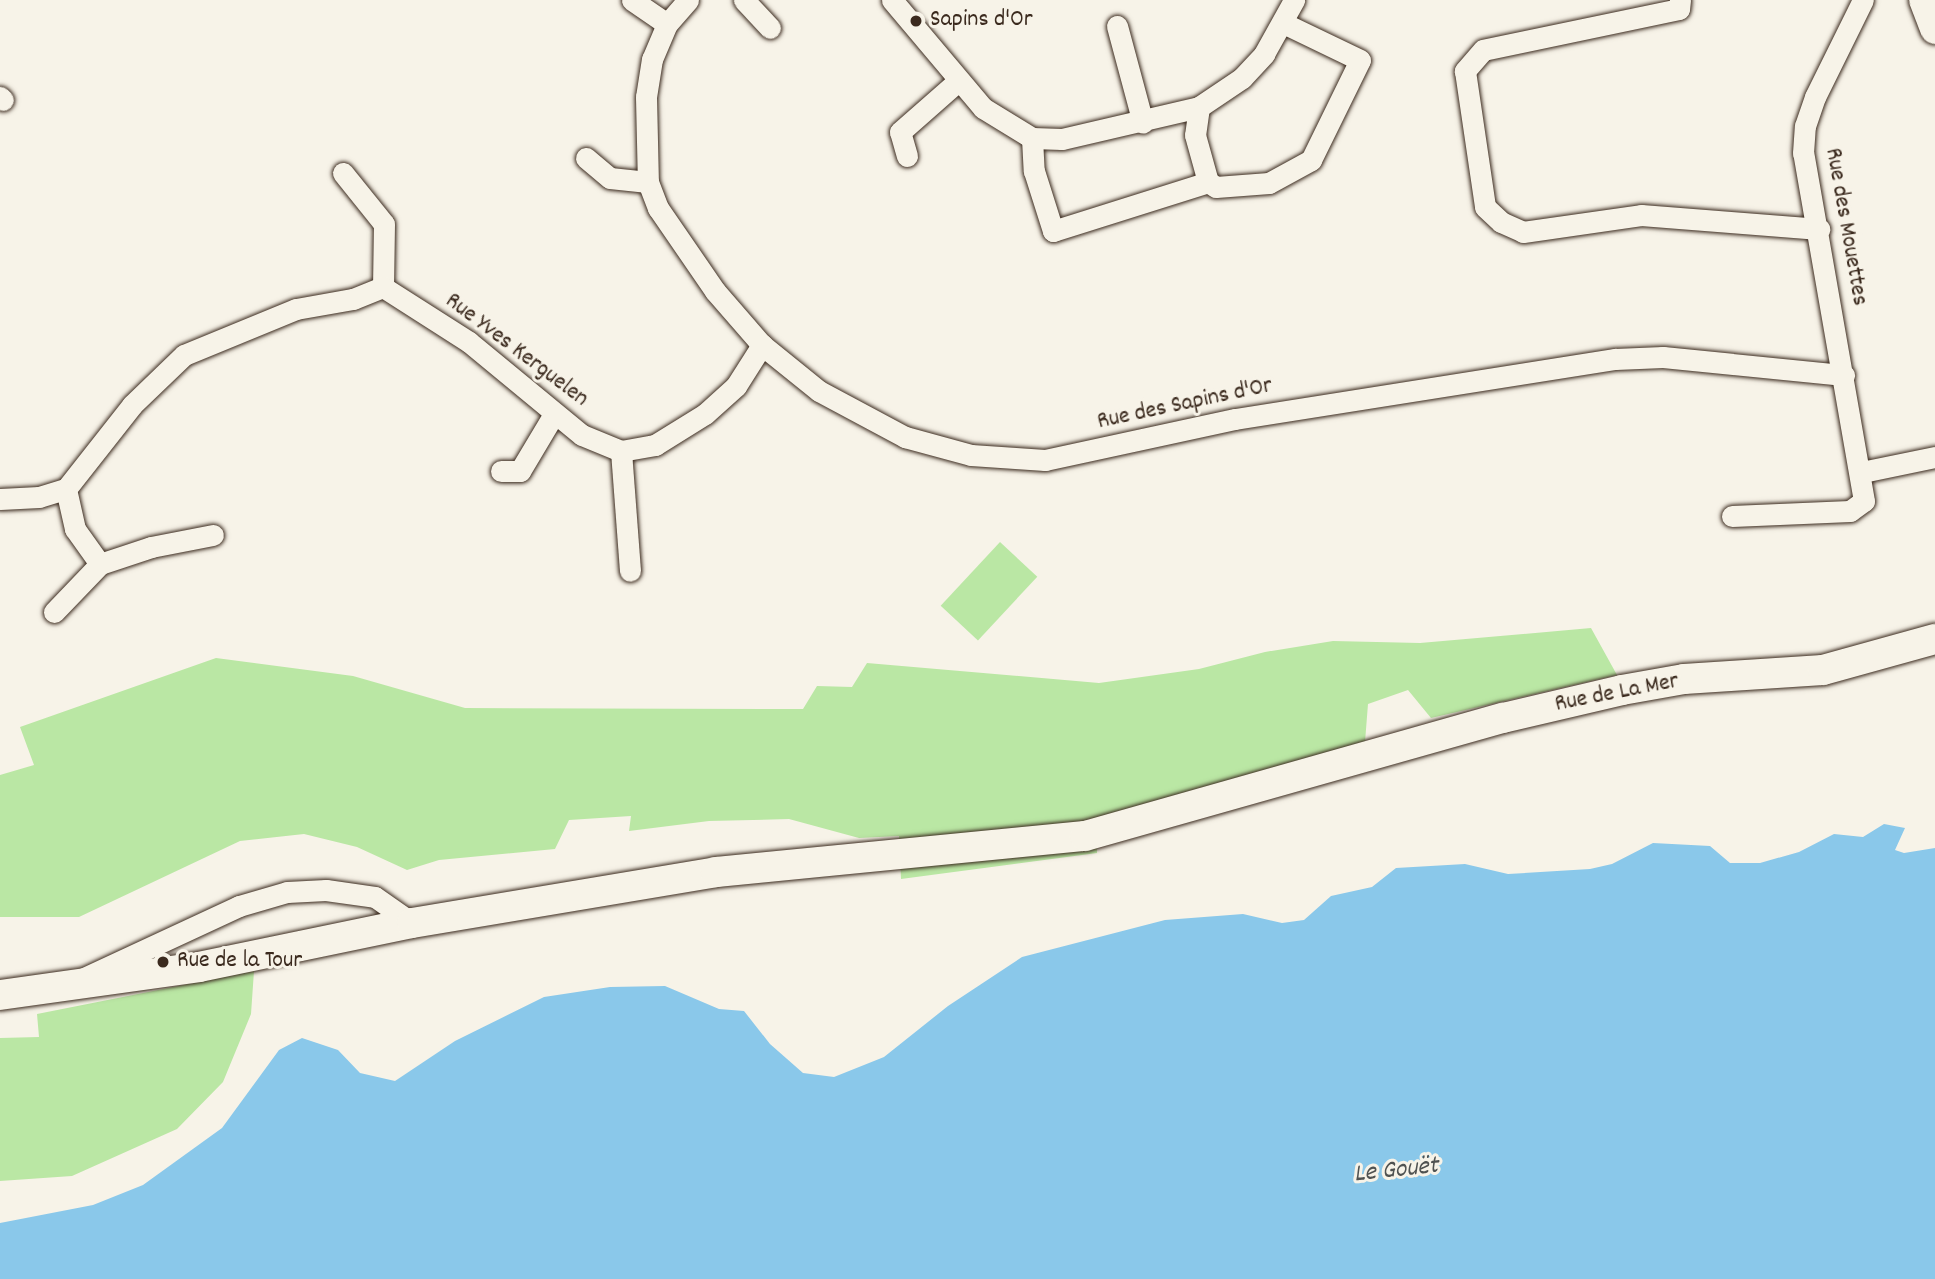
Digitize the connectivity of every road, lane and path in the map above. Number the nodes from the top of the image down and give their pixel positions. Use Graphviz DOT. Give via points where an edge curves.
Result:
graph roads {
  1 [pos="632,0"];
  2 [pos="688,0"];
  3 [pos="744,0"];
  4 [pos="1294,0"];
  5 [pos="1680,0"];
  6 [pos="1877,0"];
  7 [pos="1924,0"];
  8 [pos="897,2"];
  9 [pos="1860,7"];
  10 [pos="1283,23"];
  11 [pos="667,24"];
  12 [pos="1117,26"];
  13 [pos="770,27"];
  14 [pos="1935,29"];
  15 [pos="958,80"];
  16 [pos="1199,107"];
  17 [pos="1143,123"];
  18 [pos="1032,138"];
  19 [pos="907,156"];
  20 [pos="586,158"];
  21 [pos="344,173"];
  22 [pos="648,182"];
  23 [pos="1208,182"];
  24 [pos="1819,229"];
  25 [pos="383,287"];
  26 [pos="762,345"];
  27 [pos="1844,375"];
  28 [pos="554,414"];
  29 [pos="621,451"];
  30 [pos="1935,457"];
  31 [pos="501,471"];
  32 [pos="1862,471"];
  33 [pos="66,489"];
  34 [pos="0,499"];
  35 [pos="1731,516"];
  36 [pos="214,536"];
  37 [pos="100,564"];
  38 [pos="630,571"];
  39 [pos="54,612"];
  40 [pos="1935,639"];
  41 [pos="412,923"];
  42 [pos="80,986"];
  43 [pos="0,995"];
  1 -- 11 [label="street"];
  2 -- 11 [label="street, Rue des Sapins d'Or"];
  3 -- 13 [label="street"];
  4 -- 10 [label="street"];
  5 -- 24 [label="street" via="1679,9 1483,50 1465,71 1485,207 1501,222 1523,232 1641,215"];
  6 -- 9 [label="street, Rue des Mouettes"];
  7 -- 14 [label="street"];
  8 -- 15 [label="street"];
  9 -- 24 [label="street, Rue des Mouettes" via="1805,126 1802,153"];
  10 -- 16 [label="street" via="1242,79"];
  10 -- 23 [label="street" via="1360,60 1311,160 1269,183 1216,187"];
  11 -- 22 [label="street, Rue des Sapins d'Or" via="652,58 646,97"];
  12 -- 17 [label="street"];
  15 -- 18 [label="street" via="983,108"];
  15 -- 19 [label="street" via="900,131"];
  16 -- 17 [label="street"];
  16 -- 23 [label="street" via="1195,135"];
  17 -- 18 [label="street" via="1062,139"];
  18 -- 23 [label="street" via="1034,171 1053,232"];
  20 -- 22 [label="street" via="610,178"];
  21 -- 25 [label="street" via="384,224"];
  22 -- 26 [label="street, Rue des Sapins d'Or" via="675,238"];
  24 -- 27 [label="street, Rue des Mouettes"];
  25 -- 28 [label="street, Rue Yves Kerguelen" via="469,342"];
  25 -- 33 [label="street" via="353,299 296,309 184,355 132,405"];
  26 -- 27 [label="street, Rue des Sapins d'Or" via="819,391 905,437 971,456 1045,460 1235,419 1615,359 1663,358"];
  26 -- 29 [label="street" via="736,386 705,414 655,445"];
  27 -- 32 [label="street, Rue des Mouettes"];
  28 -- 29 [label="street, Rue Yves Kerguelen" via="582,435"];
  28 -- 31 [label="street" via="520,471"];
  29 -- 38 [label="street"];
  30 -- 32 [label="street"];
  32 -- 35 [label="street, Rue des Mouettes" via="1864,500 1856,510"];
  33 -- 34 [label="street" via="38,497"];
  33 -- 37 [label="street" via="75,529"];
  36 -- 37 [label="street" via="151,547"];
  37 -- 39 [label="street"];
  40 -- 41 [label="street, Rue de La Mer" via="1823,670 1684,679 1622,690 1303,773 1085,836 716,872"];
  41 -- 42 [label="street, Rue de La Mer" via="199,967"];
  41 -- 42 [label="street" via="375,897 326,890 287,892 239,906 86,974"];
  42 -- 43 [label="street, Rue de La Mer"];
}
